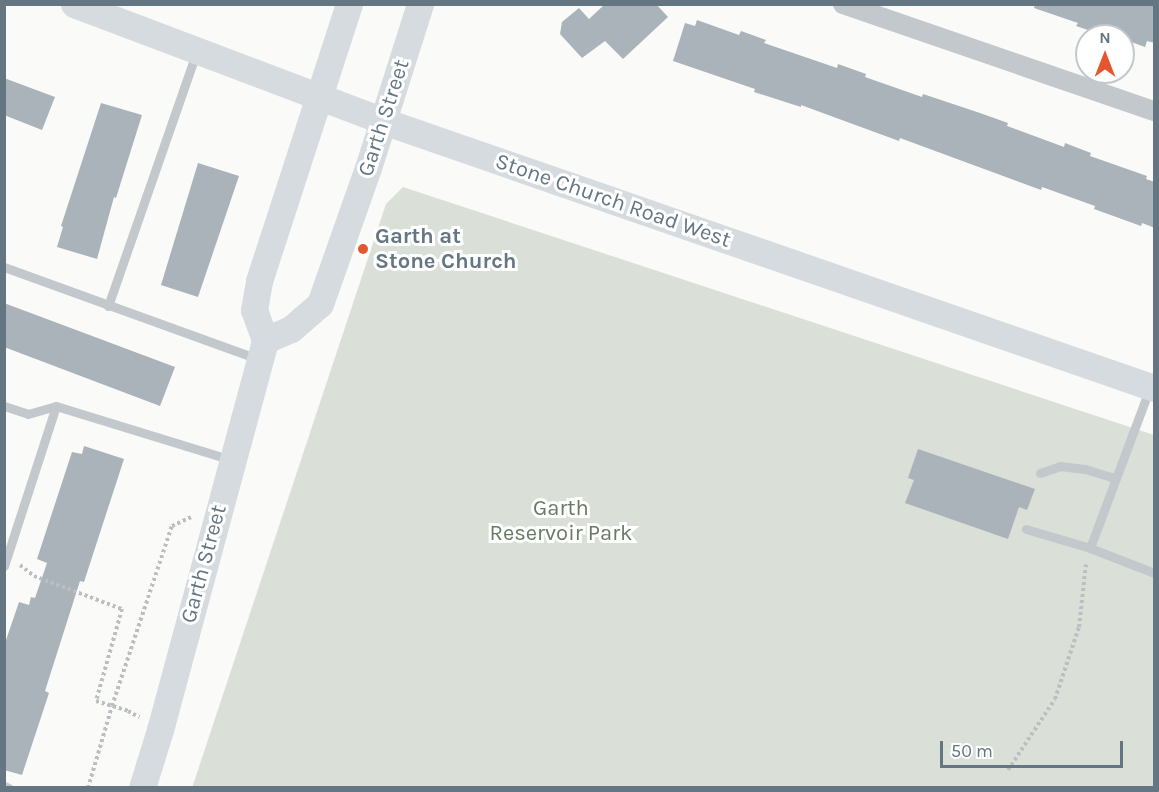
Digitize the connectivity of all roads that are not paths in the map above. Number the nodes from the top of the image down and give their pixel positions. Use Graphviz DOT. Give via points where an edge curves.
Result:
graph roads {
  1 [pos="74,4"];
  2 [pos="349,4"];
  3 [pos="420,4"];
  4 [pos="843,4"];
  5 [pos="197,50"];
  6 [pos="319,96"];
  7 [pos="1155,111"];
  8 [pos="383,121"];
  9 [pos="4,267"];
  10 [pos="108,306"];
  11 [pos="262,350"];
  12 [pos="1152,387"];
  13 [pos="4,406"];
  14 [pos="56,406"];
  15 [pos="232,460"];
  16 [pos="1040,473"];
  17 [pos="1114,478"];
  18 [pos="1026,529"];
  19 [pos="1090,548"];
  20 [pos="4,566"];
  21 [pos="1155,573"];
  22 [pos="4,786"];
  23 [pos="9,788"];
  24 [pos="142,788"];
  1 -- 5 [label="main road, Stone Church Road West"];
  2 -- 6 [label="main road"];
  3 -- 8 [label="main road, Garth Street"];
  4 -- 7 [label="street"];
  5 -- 6 [label="main road, Stone Church Road West"];
  5 -- 10 [label="lane"];
  6 -- 8 [label="main road, Stone Church Road West"];
  6 -- 11 [label="main road" via="259,281 254,310"];
  8 -- 11 [label="main road, Garth Street" via="320,304"];
  8 -- 12 [label="main road, Stone Church Road West"];
  9 -- 10 [label="lane"];
  10 -- 11 [label="lane"];
  11 -- 15 [label="main road, Garth Street"];
  12 -- 17 [label="lane"];
  13 -- 14 [label="lane" via="28,414"];
  14 -- 15 [label="lane"];
  14 -- 20 [label="lane"];
  15 -- 24 [label="main road, Garth Street"];
  16 -- 17 [label="lane" via="1060,466"];
  17 -- 19 [label="lane"];
  18 -- 19 [label="lane"];
  19 -- 21 [label="lane"];
  22 -- 23 [label="lane"];
}
